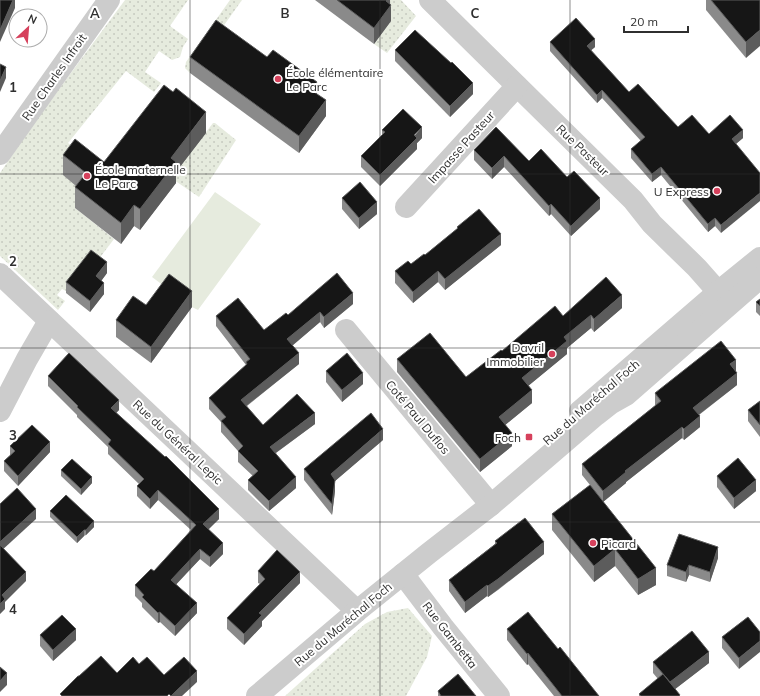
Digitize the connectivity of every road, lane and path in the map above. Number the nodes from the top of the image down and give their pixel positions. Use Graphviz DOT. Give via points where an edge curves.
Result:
graph roads {
  1 [pos="109,0"];
  2 [pos="439,3"];
  3 [pos="516,86"];
  4 [pos="4,141"];
  5 [pos="406,208"];
  6 [pos="760,258"];
  7 [pos="0,274"];
  8 [pos="760,278"];
  9 [pos="724,298"];
  10 [pos="49,321"];
  11 [pos="346,330"];
  12 [pos="0,411"];
  13 [pos="487,500"];
  14 [pos="403,574"];
  15 [pos="357,611"];
  16 [pos="257,696"];
  17 [pos="499,696"];
  1 -- 4 [label="street, Rue Charles Infroit"];
  2 -- 3 [label="street, Rue Pasteur"];
  3 -- 5 [label="street, Impasse Pasteur"];
  3 -- 9 [label="street, Rue Pasteur" via="633,200 652,224"];
  6 -- 9 [label="street, Rue du Maréchal Foch"];
  7 -- 10 [label="street, Rue du Général Lepic"];
  8 -- 9 [label="street, Rue du Maréchal Foch"];
  9 -- 13 [label="street, Rue du Maréchal Foch" via="636,387 610,404"];
  10 -- 12 [label="street"];
  10 -- 15 [label="street, Rue du Général Lepic"];
  11 -- 13 [label="street, Coté Paul Duflos"];
  13 -- 14 [label="street, Rue du Maréchal Foch"];
  14 -- 15 [label="street, Rue du Maréchal Foch"];
  14 -- 17 [label="street, Rue Gambetta"];
  15 -- 16 [label="street, Rue du Maréchal Foch"];
}
